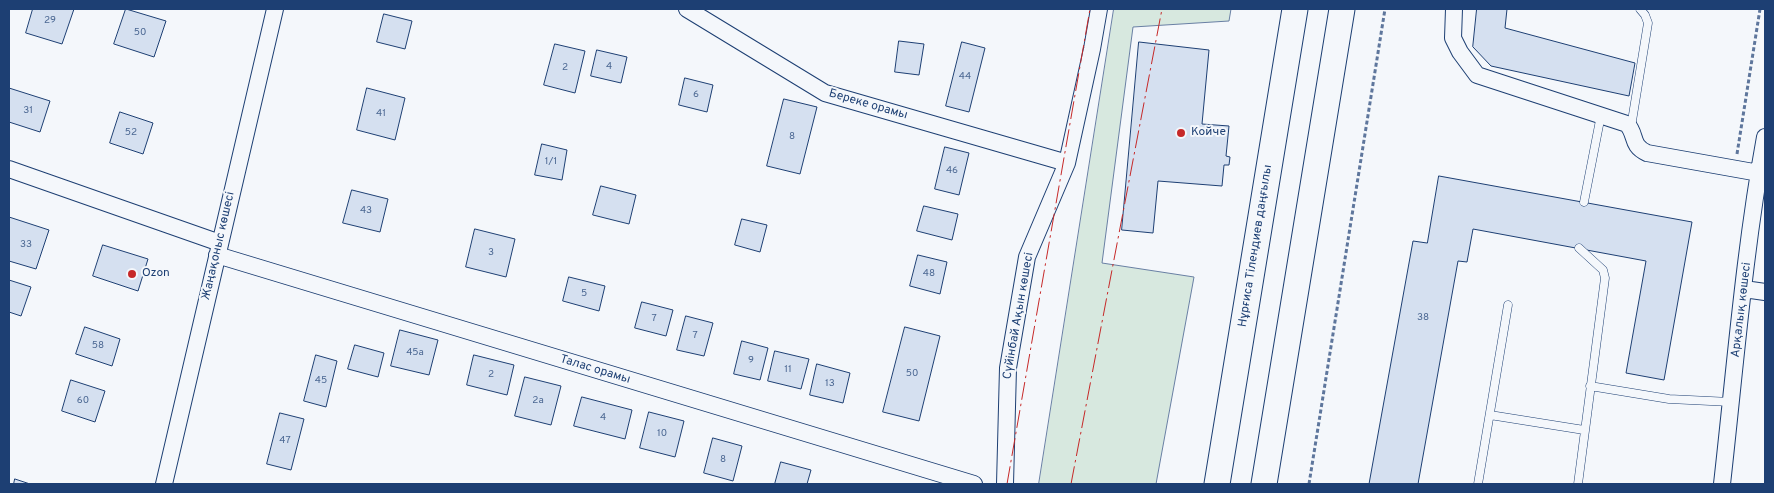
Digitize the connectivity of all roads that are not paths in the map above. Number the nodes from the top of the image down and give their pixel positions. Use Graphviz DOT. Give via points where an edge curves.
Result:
graph roads {
  1 [pos="274,9"];
  2 [pos="687,9"];
  3 [pos="1099,9"];
  4 [pos="1295,9"];
  5 [pos="1342,9"];
  6 [pos="1454,9"];
  7 [pos="1640,9"];
  8 [pos="1601,115"];
  9 [pos="1631,128"];
  10 [pos="1765,137"];
  11 [pos="1067,163"];
  12 [pos="9,169"];
  13 [pos="1759,173"];
  14 [pos="1584,202"];
  15 [pos="1579,248"];
  16 [pos="218,249"];
  17 [pos="1744,289"];
  18 [pos="1765,292"];
  19 [pos="1508,305"];
  20 [pos="1590,386"];
  21 [pos="1731,402"];
  22 [pos="1490,416"];
  23 [pos="1584,430"];
  24 [pos="164,484"];
  25 [pos="974,484"];
  26 [pos="1005,484"];
  27 [pos="1217,484"];
  28 [pos="1264,484"];
  29 [pos="1478,484"];
  30 [pos="1578,484"];
  31 [pos="1722,484"];
  1 -- 16 [label="street, Жаңақоныс көшесі"];
  2 -- 11 [label="street, Береке орамы" via="825,93"];
  3 -- 11 [label="street, Сүйінбай Ақын көшесі"];
  4 -- 27 [label="main road, Нұрғиса Тілендиев даңғылы"];
  5 -- 28 [label="main road"];
  6 -- 8 [label="street" via="1453,38 1477,75"];
  7 -- 9 [label="lane" via="1648,23"];
  8 -- 9 [label="street"];
  8 -- 14 [label="lane"];
  9 -- 13 [label="street" via="1636,145 1648,153"];
  10 -- 13 [label="street, Арқалық көшесі"];
  11 -- 26 [label="street, Сүйінбай Ақын көшесі" via="1027,257 1008,368"];
  12 -- 16 [label="street, Талас орамы"];
  13 -- 17 [label="street, Арқалық көшесі"];
  15 -- 20 [label="lane" via="1603,270 1605,278"];
  16 -- 24 [label="street, Жаңақоныс көшесі"];
  16 -- 25 [label="street, Талас орамы"];
  17 -- 18 [label="street"];
  17 -- 21 [label="street, Арқалық көшесі"];
  19 -- 22 [label="lane"];
  20 -- 21 [label="lane" via="1669,399"];
  20 -- 23 [label="lane"];
  21 -- 31 [label="street, Арқалық көшесі"];
  22 -- 23 [label="lane"];
  22 -- 29 [label="lane"];
  23 -- 30 [label="lane"];
}
